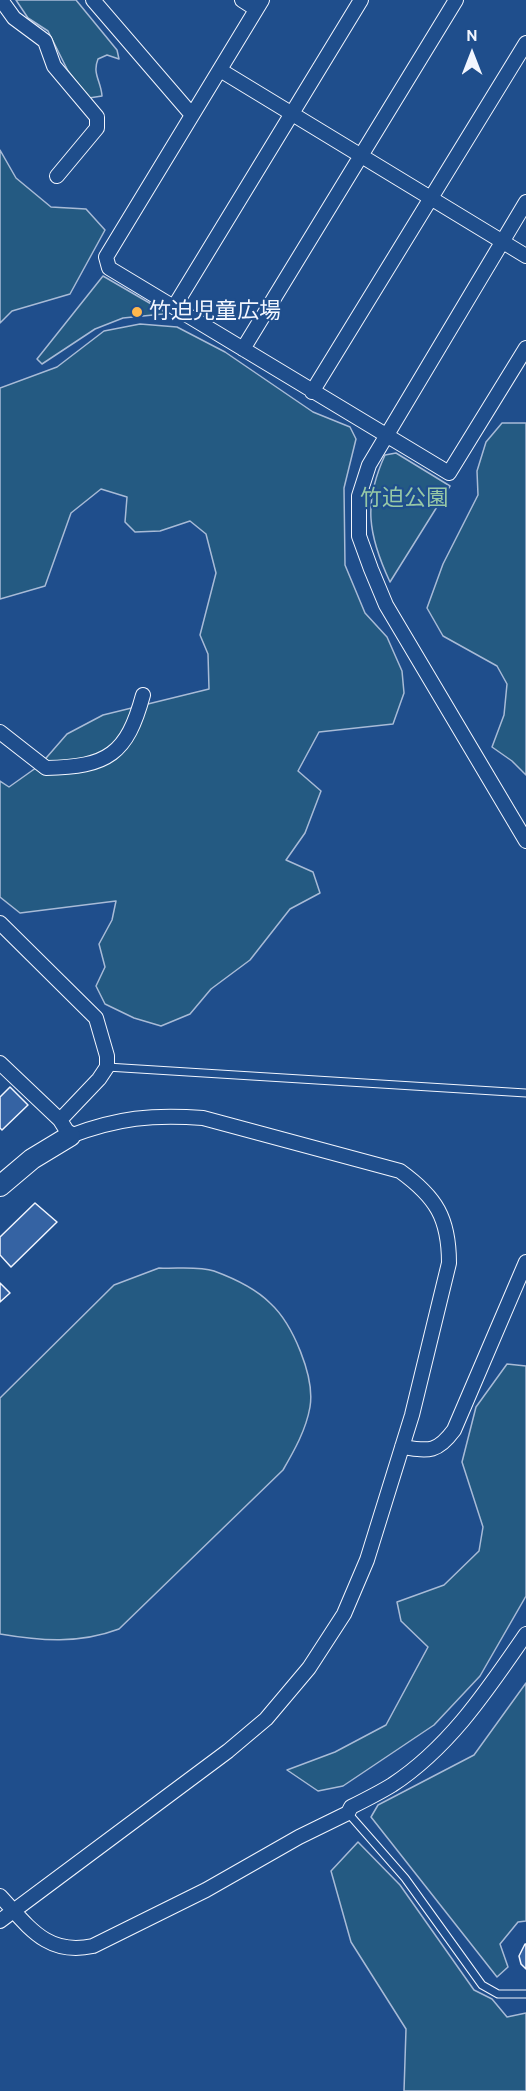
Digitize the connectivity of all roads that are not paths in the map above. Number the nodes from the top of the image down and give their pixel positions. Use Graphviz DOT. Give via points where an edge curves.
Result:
graph roads {
  1 [pos="1,0"];
  2 [pos="93,0"];
  3 [pos="242,0"];
  4 [pos="361,0"];
  5 [pos="456,0"];
  6 [pos="259,4"];
  7 [pos="526,43"];
  8 [pos="220,70"];
  9 [pos="292,114"];
  10 [pos="192,115"];
  11 [pos="362,156"];
  12 [pos="57,176"];
  13 [pos="431,198"];
  14 [pos="526,202"];
  15 [pos="502,241"];
  16 [pos="526,256"];
  17 [pos="174,307"];
  18 [pos="526,348"];
  19 [pos="243,349"];
  20 [pos="312,392"];
  21 [pos="386,436"];
  22 [pos="143,695"];
  23 [pos="0,732"];
  24 [pos="526,841"];
  25 [pos="3,932"];
  26 [pos="0,1064"];
  27 [pos="107,1067"];
  28 [pos="526,1093"];
  29 [pos="65,1128"];
  30 [pos="0,1186"];
  31 [pos="526,1262"];
  32 [pos="402,1448"];
  33 [pos="526,1634"];
  34 [pos="348,1813"];
  35 [pos="0,1896"];
  36 [pos="13,1910"];
  37 [pos="0,1921"];
  38 [pos="526,1994"];
  1 -- 12 [label="street" via="15,18 40,36 54,66 97,117 97,129"];
  2 -- 10 [label="street"];
  3 -- 6 [label="street"];
  4 -- 9 [label="street"];
  5 -- 11 [label="street"];
  6 -- 8 [label="street"];
  7 -- 13 [label="street"];
  8 -- 9 [label="street"];
  8 -- 10 [label="street"];
  9 -- 11 [label="street"];
  9 -- 17 [label="street"];
  10 -- 17 [label="street" via="106,257 109,268"];
  11 -- 13 [label="street"];
  11 -- 19 [label="street"];
  13 -- 15 [label="street"];
  13 -- 20 [label="street"];
  14 -- 15 [label="street"];
  15 -- 16 [label="street"];
  15 -- 21 [label="street"];
  17 -- 19 [label="street"];
  18 -- 21 [label="street" via="449,473"];
  19 -- 20 [label="street"];
  20 -- 21 [label="street"];
  21 -- 24 [label="street" via="369,465 359,496 359,536 386,605"];
  22 -- 23 [label="street" via="125,743 110,755 81,766 46,768"];
  25 -- 27 [label="street" via="96,1018"];
  26 -- 29 [label="street"];
  27 -- 28 [label="lane"];
  27 -- 29 [label="street"];
  29 -- 30 [label="street"];
  29 -- 32 [label="street" via="131,1117 203,1118 369,1161 400,1171 418,1185 436,1204 444,1221 449,1263"];
  31 -- 32 [label="street" via="454,1430 444,1444 427,1451"];
  32 -- 36 [label="street" via="368,1560 344,1614 309,1668 266,1719 228,1751"];
  33 -- 34 [label="street" via="454,1732 393,1785 351,1807"];
  34 -- 36 [label="street" via="93,1946 60,1948"];
  34 -- 38 [label="lane" via="405,1878 482,1985 498,1994"];
  35 -- 36 [label="street"];
  36 -- 37 [label="street"];
}
